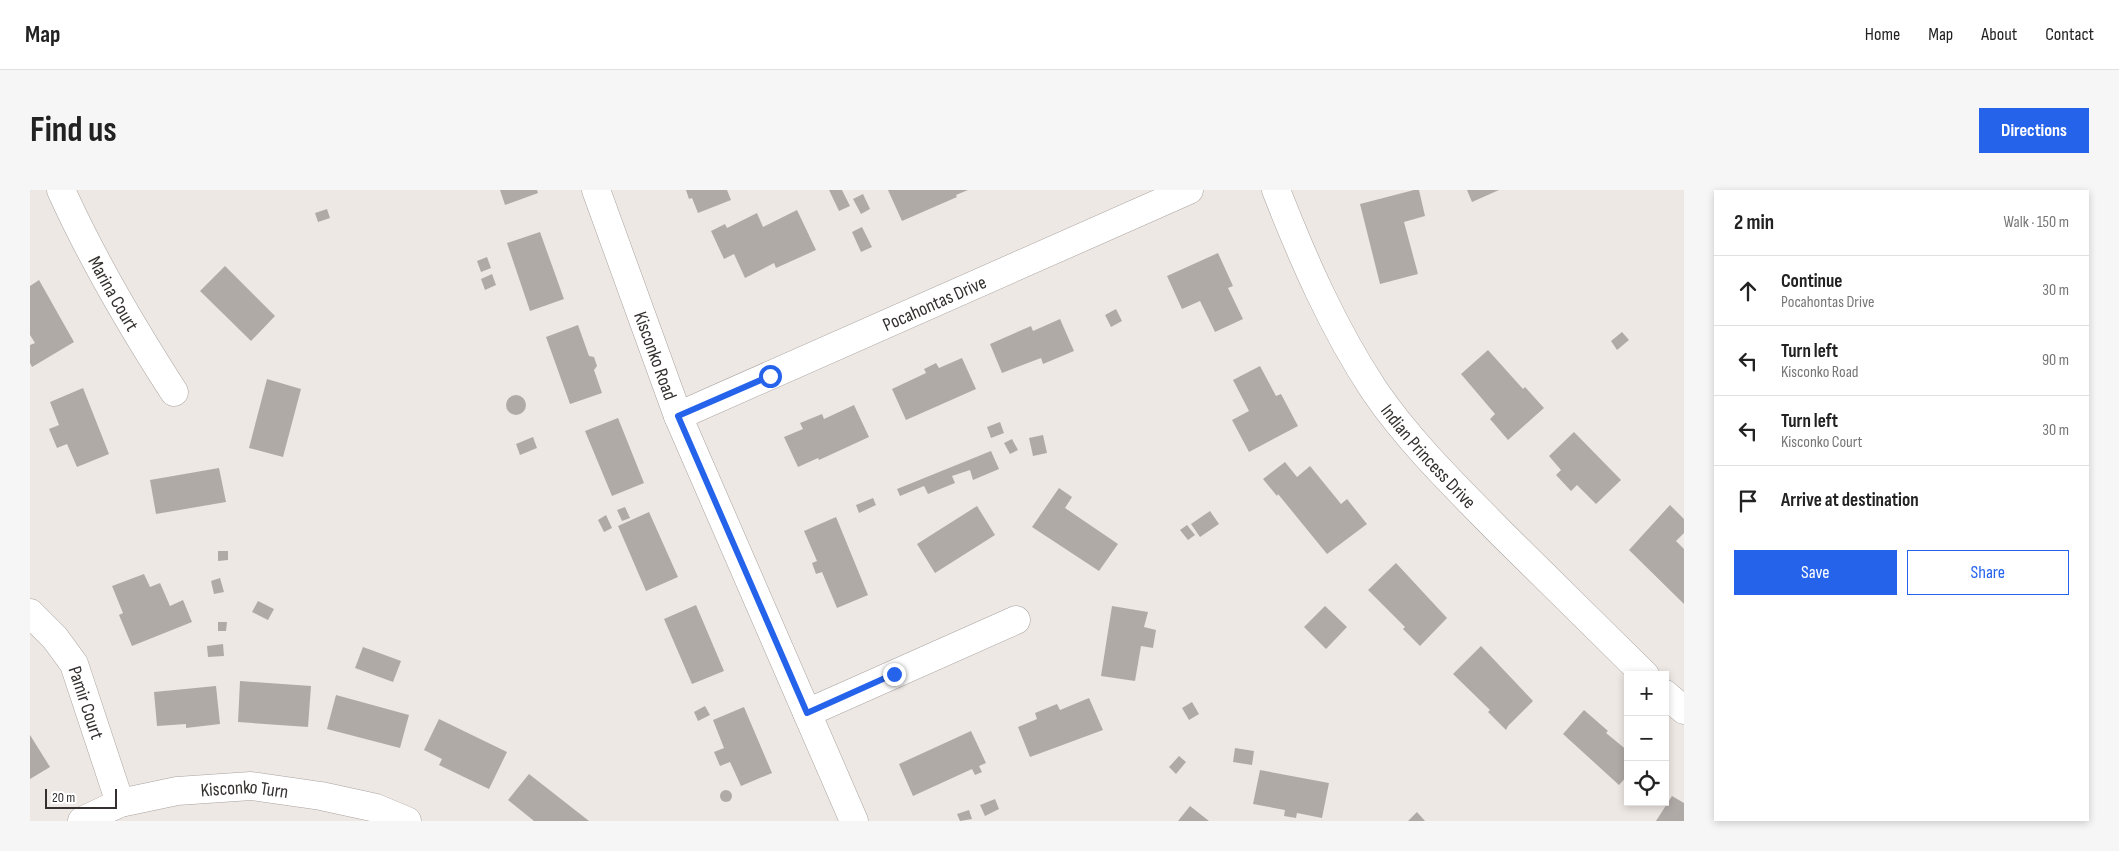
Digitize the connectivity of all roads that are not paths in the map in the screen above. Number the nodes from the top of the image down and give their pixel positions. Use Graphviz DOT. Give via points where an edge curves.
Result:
graph roads {
  1 [pos="61,190"];
  2 [pos="596,190"];
  3 [pos="1189,190"];
  4 [pos="1276,190"];
  5 [pos="174,392"];
  6 [pos="678,416"];
  7 [pos="30,614"];
  8 [pos="1016,620"];
  9 [pos="1641,671"];
  10 [pos="1669,697"];
  11 [pos="1684,710"];
  12 [pos="807,713"];
  13 [pos="120,803"];
  14 [pos="82,821"];
  15 [pos="407,821"];
  16 [pos="854,821"];
  1 -- 5 [label="street, Marina Court" via="89,251 127,319"];
  2 -- 6 [label="street, Kisconko Road"];
  3 -- 6 [label="street, Pocahontas Drive"];
  4 -- 9 [label="street, Indian Princess Drive" via="1309,271 1349,349 1375,391 1412,440"];
  6 -- 12 [label="street, Kisconko Road"];
  7 -- 13 [label="street, Pamir Court" via="55,638 74,664"];
  8 -- 12 [label="street"];
  10 -- 11 [label="street"];
  12 -- 16 [label="street, Kisconko Road"];
  13 -- 14 [label="street, Kisconko Turn"];
  13 -- 15 [label="street, Kisconko Turn" via="177,792 251,786 376,808"];
}
